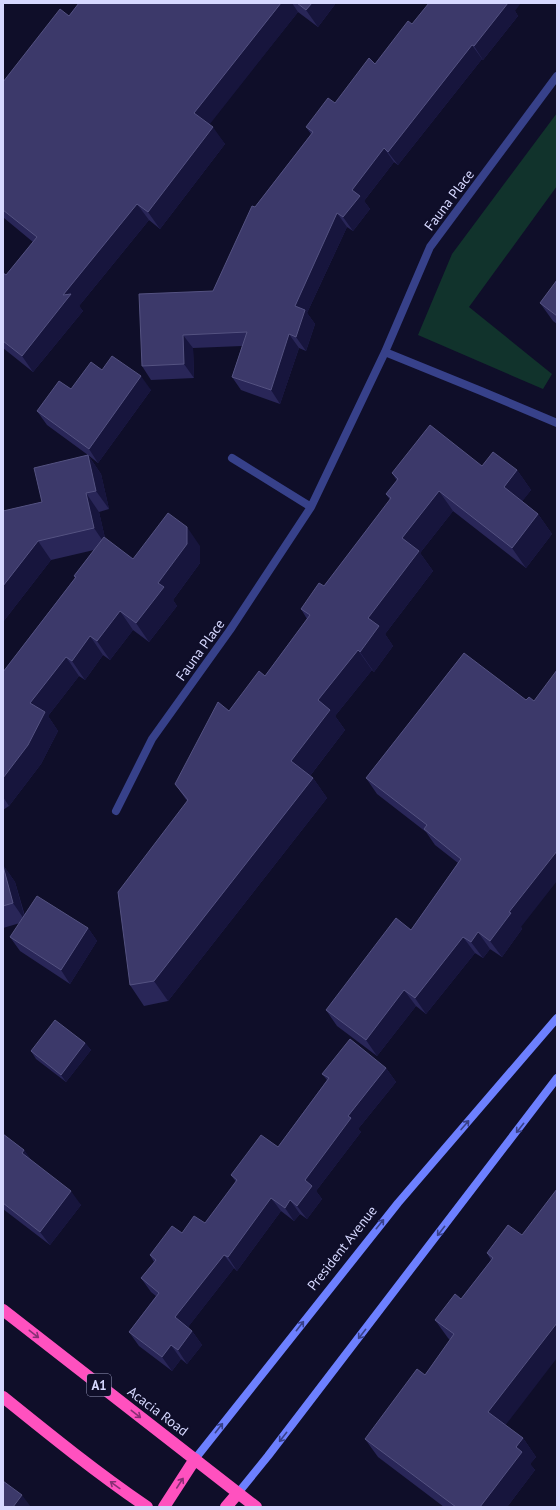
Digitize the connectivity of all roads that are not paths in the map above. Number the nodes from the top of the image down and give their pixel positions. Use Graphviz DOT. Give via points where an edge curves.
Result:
graph roads {
  1 [pos="557,76"];
  2 [pos="385,352"];
  3 [pos="557,423"];
  4 [pos="232,458"];
  5 [pos="311,508"];
  6 [pos="116,811"];
  7 [pos="557,1018"];
  8 [pos="557,1078"];
  9 [pos="3,1310"];
  10 [pos="3,1397"];
  11 [pos="195,1459"];
  12 [pos="238,1493"];
  13 [pos="147,1507"];
  14 [pos="164,1507"];
  15 [pos="226,1507"];
  16 [pos="256,1507"];
  1 -- 2 [label="street, Fauna Place" via="430,247"];
  2 -- 3 [label="street"];
  2 -- 5 [label="street, Fauna Place"];
  4 -- 5 [label="street"];
  5 -- 6 [label="street, Fauna Place" via="230,630 152,740"];
  11 -- 7 [label="main road, President Avenue, one-way" via="398,1203"];
  8 -- 12 [label="main road, one-way"];
  9 -- 11 [label="highway, Acacia Road / A1, one-way"];
  13 -- 10 [label="highway, one-way"];
  11 -- 12 [label="highway, Acacia Road / A1"];
  14 -- 11 [label="highway, President Avenue, one-way"];
  12 -- 15 [label="highway"];
  12 -- 16 [label="highway, Acacia Road / A1"];
}
